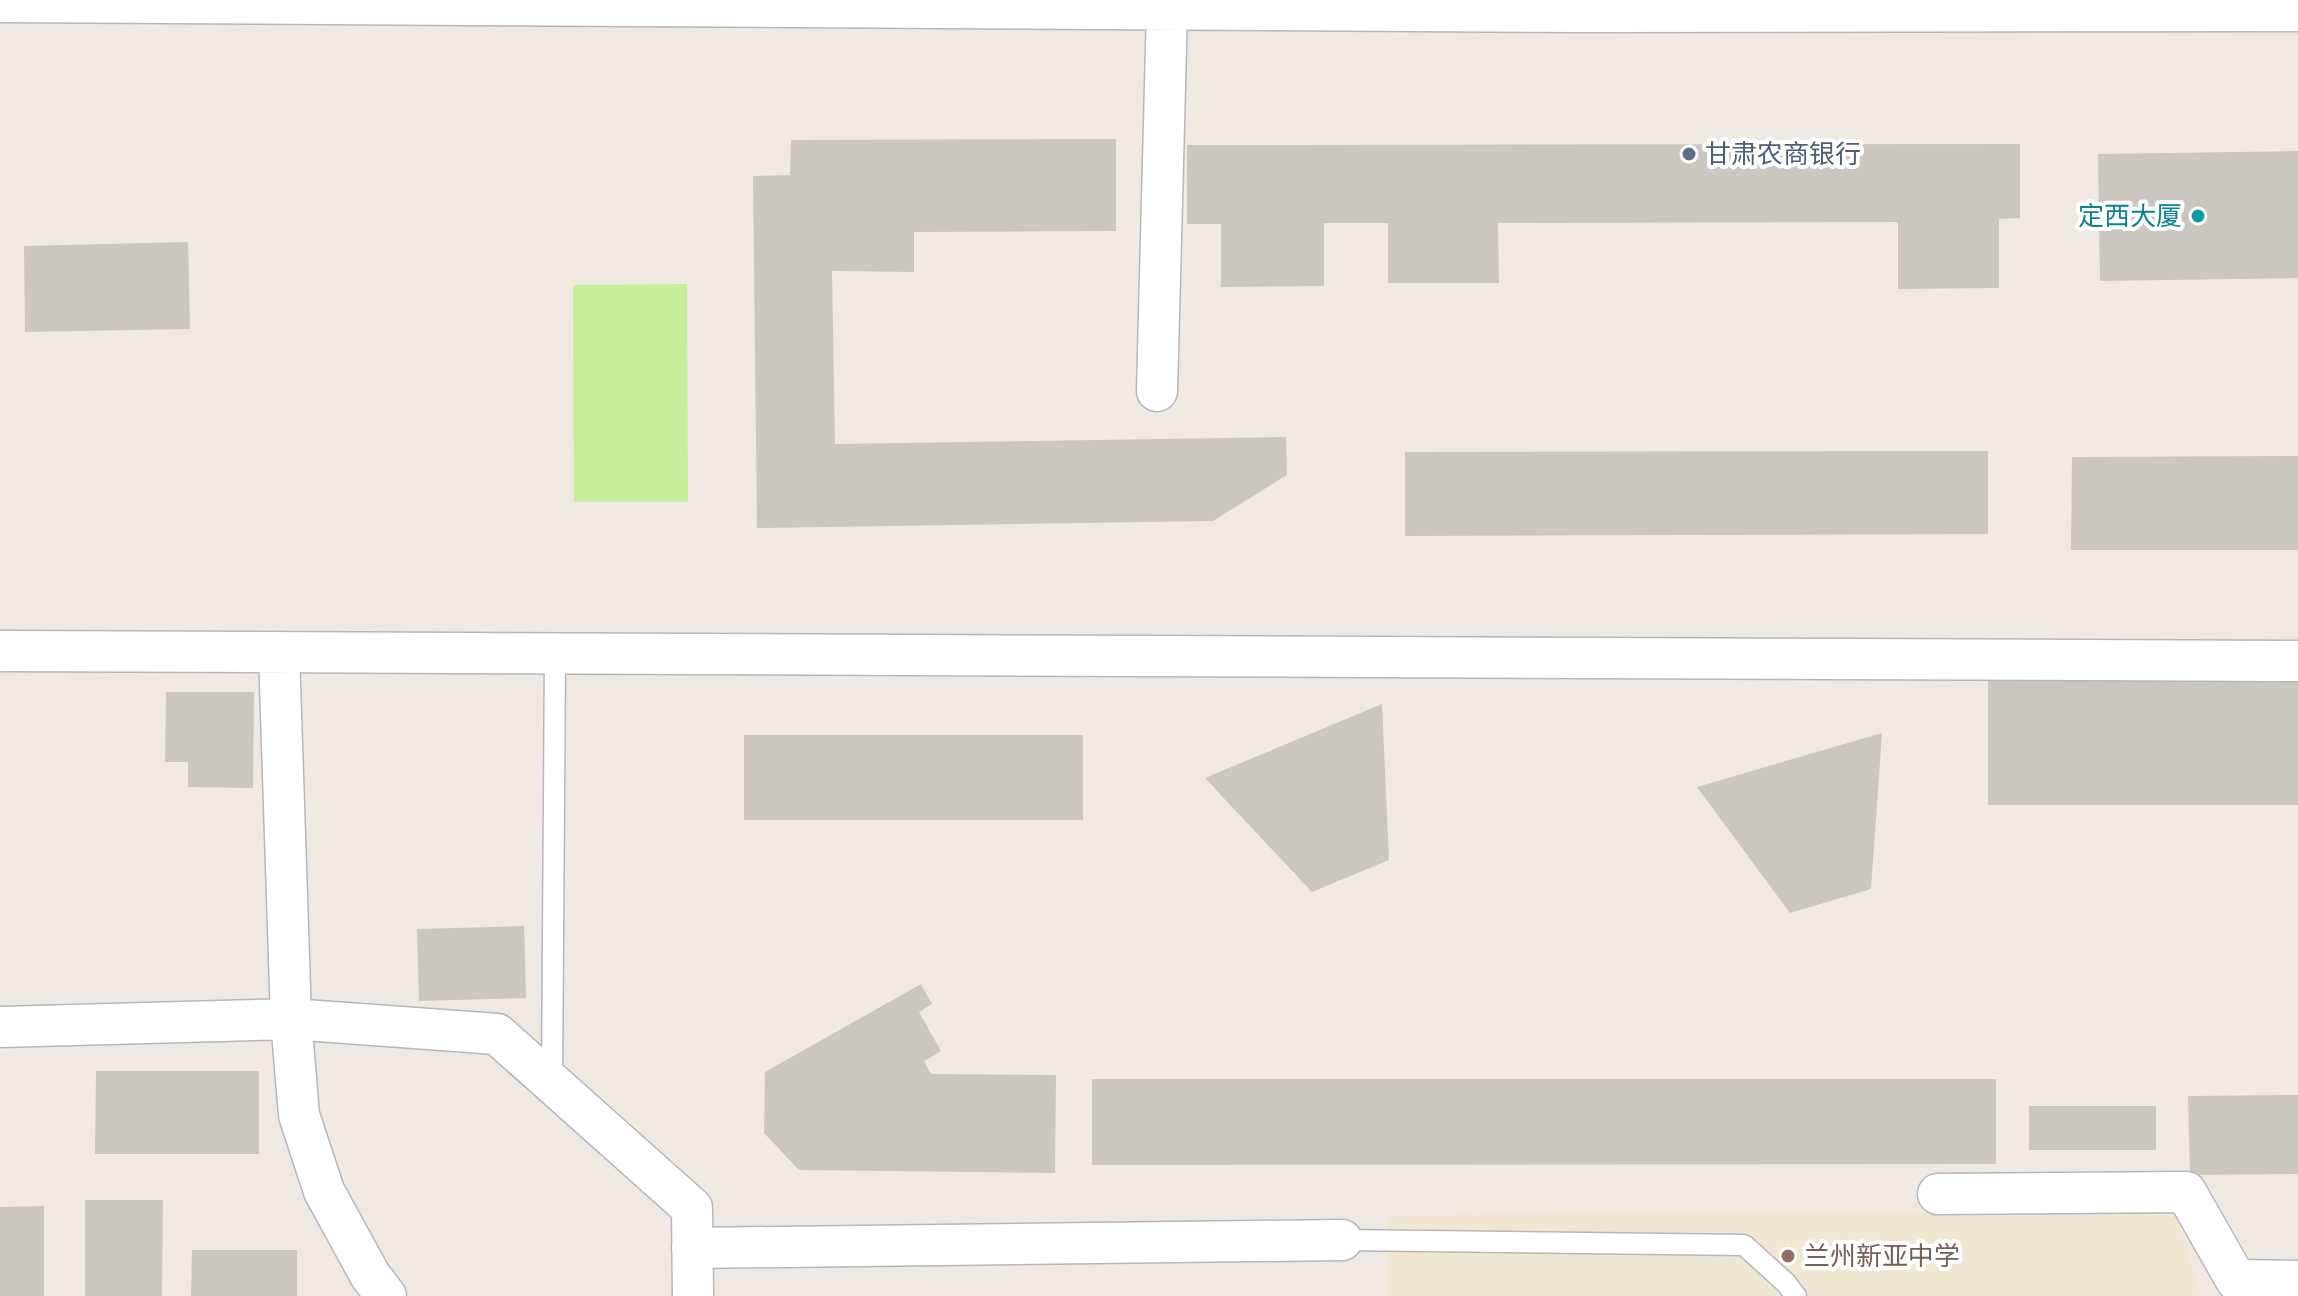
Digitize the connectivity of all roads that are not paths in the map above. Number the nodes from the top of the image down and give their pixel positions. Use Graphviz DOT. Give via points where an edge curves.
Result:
graph roads {
  1 [pos="0,2"];
  2 [pos="1167,9"];
  3 [pos="2298,11"];
  4 [pos="1157,391"];
  5 [pos="0,651"];
  6 [pos="279,652"];
  7 [pos="555,654"];
  8 [pos="2298,661"];
  9 [pos="291,1019"];
  10 [pos="0,1027"];
  11 [pos="552,1082"];
  12 [pos="1938,1194"];
  13 [pos="1342,1240"];
  14 [pos="692,1248"];
  15 [pos="2298,1281"];
  16 [pos="386,1296"];
  17 [pos="693,1296"];
  18 [pos="1796,1296"];
  1 -- 2 [label="street"];
  2 -- 3 [label="street"];
  2 -- 4 [label="street"];
  5 -- 6 [label="street"];
  6 -- 7 [label="street"];
  6 -- 9 [label="street"];
  7 -- 8 [label="street"];
  7 -- 11 [label="lane"];
  9 -- 10 [label="street"];
  9 -- 11 [label="street" via="497,1034"];
  9 -- 16 [label="street" via="299,1115 324,1191"];
  11 -- 14 [label="street" via="692,1208"];
  12 -- 15 [label="street" via="2186,1192 2236,1280"];
  13 -- 14 [label="street"];
  13 -- 18 [label="lane" via="1744,1245"];
  14 -- 17 [label="street"];
}
